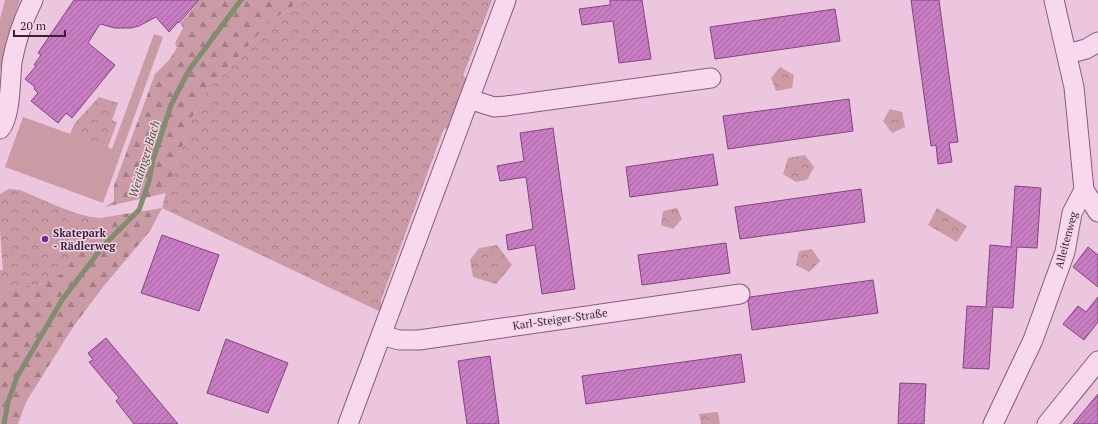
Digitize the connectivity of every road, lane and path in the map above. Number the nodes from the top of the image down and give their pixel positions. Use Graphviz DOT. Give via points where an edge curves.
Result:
graph roads {
  1 [pos="33,0"];
  2 [pos="506,0"];
  3 [pos="1054,0"];
  4 [pos="1098,42"];
  5 [pos="1067,54"];
  6 [pos="711,78"];
  7 [pos="469,99"];
  8 [pos="0,129"];
  9 [pos="1084,190"];
  10 [pos="1098,212"];
  11 [pos="740,294"];
  12 [pos="381,335"];
  13 [pos="1098,360"];
  14 [pos="348,424"];
  15 [pos="993,424"];
  16 [pos="1047,424"];
  1 -- 8 [label="street" via="19,32 12,62 7,114"];
  2 -- 7 [label="street"];
  3 -- 5 [label="street"];
  4 -- 5 [label="street" via="1086,49"];
  5 -- 9 [label="street" via="1074,87"];
  6 -- 7 [label="street" via="506,106 494,107"];
  7 -- 12 [label="street"];
  9 -- 10 [label="street"];
  9 -- 15 [label="street, Alleitenweg" via="1072,213 1065,252 1033,340"];
  11 -- 12 [label="street, Karl-Steiger-Straße" via="419,340 399,340"];
  12 -- 14 [label="street"];
  13 -- 16 [label="street"];
}
